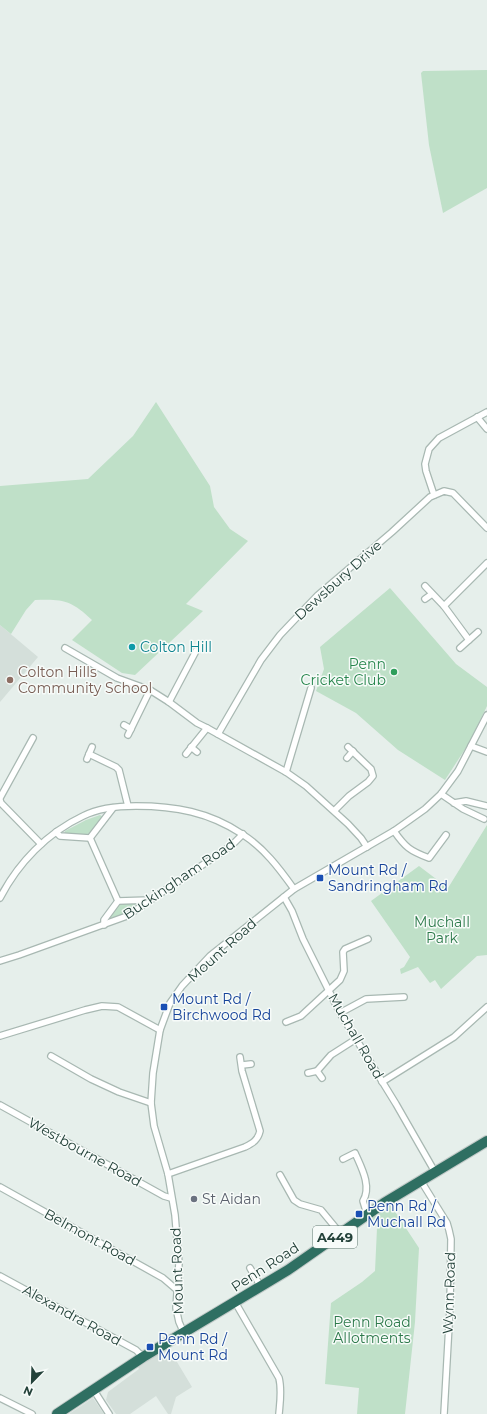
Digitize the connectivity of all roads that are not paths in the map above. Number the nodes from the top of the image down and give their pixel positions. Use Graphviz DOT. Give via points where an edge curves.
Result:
graph roads {
  1 [pos="487,412"];
  2 [pos="477,417"];
  3 [pos="487,430"];
  4 [pos="434,495"];
  5 [pos="487,528"];
  6 [pos="487,563"];
  7 [pos="425,586"];
  8 [pos="432,594"];
  9 [pos="425,599"];
  10 [pos="444,606"];
  11 [pos="478,632"];
  12 [pos="468,640"];
  13 [pos="65,648"];
  14 [pos="460,648"];
  15 [pos="196,651"];
  16 [pos="311,688"];
  17 [pos="150,690"];
  18 [pos="169,702"];
  19 [pos="487,715"];
  20 [pos="124,725"];
  21 [pos="207,728"];
  22 [pos="131,729"];
  23 [pos="218,734"];
  24 [pos="128,735"];
  25 [pos="33,738"];
  26 [pos="471,746"];
  27 [pos="92,747"];
  28 [pos="191,748"];
  29 [pos="198,752"];
  30 [pos="487,752"];
  31 [pos="186,754"];
  32 [pos="347,758"];
  33 [pos="286,772"];
  34 [pos="441,794"];
  35 [pos="0,799"];
  36 [pos="454,803"];
  37 [pos="476,803"];
  38 [pos="128,806"];
  39 [pos="487,806"];
  40 [pos="113,808"];
  41 [pos="334,810"];
  42 [pos="471,813"];
  43 [pos="484,819"];
  44 [pos="394,830"];
  45 [pos="56,832"];
  46 [pos="243,834"];
  47 [pos="446,835"];
  48 [pos="90,838"];
  49 [pos="40,844"];
  50 [pos="366,847"];
  51 [pos="0,882"];
  52 [pos="6,886"];
  53 [pos="294,889"];
  54 [pos="284,897"];
  55 [pos="0,898"];
  56 [pos="150,900"];
  57 [pos="118,901"];
  58 [pos="104,925"];
  59 [pos="368,938"];
  60 [pos="0,961"];
  61 [pos="329,990"];
  62 [pos="404,997"];
  63 [pos="487,1007"];
  64 [pos="340,1013"];
  65 [pos="286,1022"];
  66 [pos="160,1030"];
  67 [pos="0,1036"];
  68 [pos="356,1039"];
  69 [pos="51,1056"];
  70 [pos="240,1057"];
  71 [pos="251,1064"];
  72 [pos="242,1065"];
  73 [pos="317,1071"];
  74 [pos="308,1072"];
  75 [pos="322,1078"];
  76 [pos="382,1082"];
  77 [pos="151,1103"];
  78 [pos="0,1105"];
  79 [pos="487,1141"];
  80 [pos="343,1159"];
  81 [pos="435,1172"];
  82 [pos="168,1174"];
  83 [pos="280,1175"];
  84 [pos="421,1181"];
  85 [pos="0,1187"];
  86 [pos="171,1198"];
  87 [pos="367,1214"];
  88 [pos="340,1233"];
  89 [pos="250,1268"];
  90 [pos="0,1276"];
  91 [pos="261,1287"];
  92 [pos="177,1290"];
  93 [pos="235,1302"];
  94 [pos="183,1331"];
  95 [pos="143,1357"];
  96 [pos="93,1389"];
  97 [pos="0,1398"];
  98 [pos="32,1414"];
  99 [pos="57,1414"];
  100 [pos="110,1414"];
  101 [pos="279,1414"];
  102 [pos="444,1414"];
  1 -- 2 [label="street"];
  2 -- 3 [label="street"];
  2 -- 4 [label="street" via="438,438 429,449 425,464"];
  4 -- 5 [label="street" via="444,491 453,493"];
  4 -- 23 [label="street, Dewsbury Drive" via="318,595 280,635 261,660"];
  6 -- 10 [label="street"];
  7 -- 8 [label="street"];
  8 -- 9 [label="street"];
  8 -- 10 [label="street"];
  10 -- 12 [label="street"];
  11 -- 12 [label="street"];
  12 -- 14 [label="street"];
  13 -- 17 [label="street" via="117,678"];
  15 -- 18 [label="street"];
  16 -- 33 [label="street"];
  17 -- 18 [label="street"];
  17 -- 22 [label="street"];
  18 -- 21 [label="street"];
  19 -- 26 [label="street, Mount Road"];
  20 -- 22 [label="street"];
  21 -- 23 [label="street"];
  21 -- 28 [label="street"];
  22 -- 24 [label="street"];
  23 -- 33 [label="street"];
  25 -- 35 [label="street"];
  26 -- 30 [label="street"];
  26 -- 34 [label="street, Mount Road" via="458,771"];
  27 -- 38 [label="street" via="88,757 119,770"];
  28 -- 29 [label="street"];
  28 -- 31 [label="street"];
  32 -- 41 [label="street" via="350,749 371,769 373,776"];
  33 -- 41 [label="street"];
  34 -- 36 [label="street"];
  34 -- 44 [label="street, Mount Road" via="425,809"];
  35 -- 49 [label="street"];
  36 -- 37 [label="street"];
  36 -- 42 [label="street"];
  37 -- 39 [label="street"];
  37 -- 42 [label="street"];
  38 -- 40 [label="street"];
  38 -- 46 [label="street" via="185,809"];
  40 -- 45 [label="street" via="83,816"];
  40 -- 48 [label="street"];
  41 -- 50 [label="street" via="355,831"];
  42 -- 43 [label="street"];
  44 -- 47 [label="street" via="404,845 429,858"];
  44 -- 50 [label="street, Mount Road"];
  45 -- 48 [label="street" via="60,836"];
  45 -- 49 [label="street"];
  46 -- 53 [label="street" via="273,861"];
  46 -- 56 [label="street, Buckingham Road" via="232,845"];
  48 -- 57 [label="street"];
  49 -- 52 [label="street"];
  50 -- 53 [label="street, Mount Road"];
  51 -- 52 [label="street"];
  52 -- 55 [label="street"];
  53 -- 54 [label="street, Mount Road"];
  54 -- 61 [label="street, Muchall Road"];
  54 -- 66 [label="street, Mount Road" via="215,952 190,976 170,1003"];
  56 -- 57 [label="street"];
  56 -- 58 [label="street, Buckingham Road" via="128,916"];
  57 -- 58 [label="street" via="104,920"];
  58 -- 60 [label="street, Buckingham Road"];
  59 -- 61 [label="street" via="345,949 344,971 340,980"];
  61 -- 64 [label="street, Muchall Road"];
  61 -- 65 [label="street" via="301,1016"];
  62 -- 64 [label="street" via="366,999"];
  63 -- 76 [label="street" via="454,1037"];
  64 -- 68 [label="street, Muchall Road"];
  66 -- 67 [label="street" via="118,1007 102,1006"];
  66 -- 77 [label="street, Mount Road"];
  68 -- 73 [label="street" via="331,1055"];
  68 -- 76 [label="street, Muchall Road"];
  69 -- 77 [label="street" via="91,1079"];
  70 -- 72 [label="street"];
  71 -- 72 [label="street"];
  72 -- 82 [label="street" via="260,1131 259,1138 253,1143"];
  73 -- 74 [label="street"];
  73 -- 75 [label="street"];
  76 -- 81 [label="street, Muchall Road"];
  77 -- 82 [label="street, Mount Road" via="154,1126"];
  78 -- 86 [label="street, Westbourne Road"];
  79 -- 81 [label="highway, Penn Road / A449"];
  80 -- 87 [label="street" via="355,1153 362,1168 367,1187 367,1195 363,1201"];
  81 -- 84 [label="highway, Penn Road / A449"];
  82 -- 86 [label="street, Mount Road"];
  83 -- 88 [label="street" via="294,1200 321,1210"];
  84 -- 87 [label="highway, Penn Road / A449"];
  84 -- 102 [label="street, Wynn Road" via="446,1223 451,1239"];
  85 -- 92 [label="street, Belmont Road" via="163,1278"];
  86 -- 92 [label="street, Mount Road" via="179,1263"];
  87 -- 88 [label="highway, Penn Road / A449"];
  88 -- 91 [label="highway, Penn Road / A449"];
  89 -- 91 [label="street"];
  90 -- 95 [label="street, Alexandra Road" via="136,1350"];
  91 -- 93 [label="highway, Penn Road / A449"];
  92 -- 94 [label="street, Mount Road" via="177,1314"];
  93 -- 94 [label="highway, Penn Road / A449"];
  93 -- 101 [label="street" via="279,1378"];
  94 -- 95 [label="highway, Penn Road / A449"];
  95 -- 96 [label="highway, Penn Road / A449"];
  96 -- 99 [label="highway, Penn Road / A449"];
  96 -- 100 [label="street"];
  97 -- 98 [label="street"];
}
